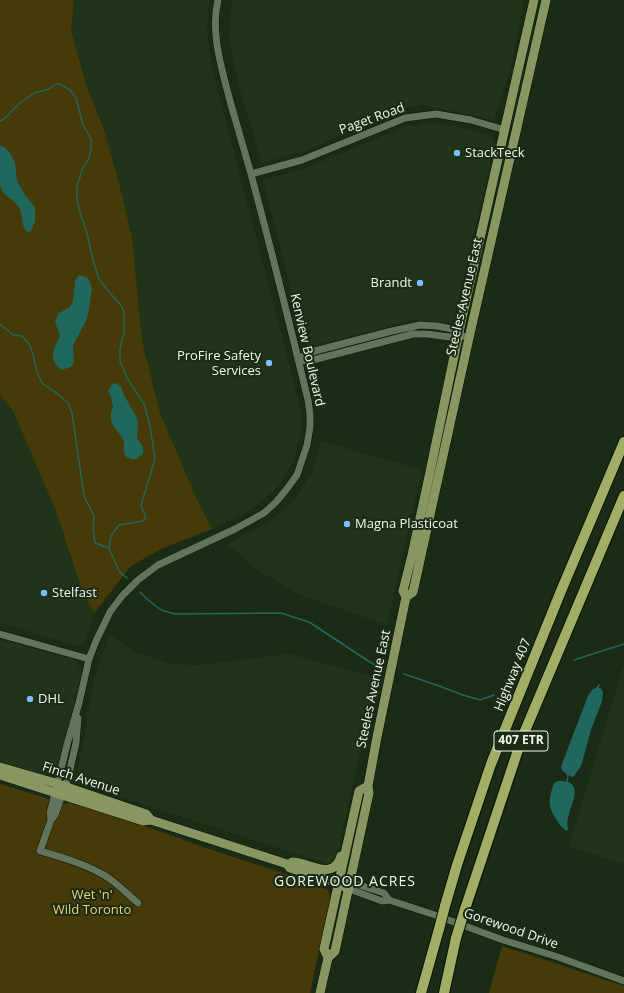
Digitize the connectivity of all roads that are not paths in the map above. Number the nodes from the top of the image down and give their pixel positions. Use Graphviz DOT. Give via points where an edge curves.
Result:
graph roads {
  1 [pos="218,0"];
  2 [pos="534,0"];
  3 [pos="546,0"];
  4 [pos="505,130"];
  5 [pos="251,174"];
  6 [pos="392,331"];
  7 [pos="458,335"];
  8 [pos="469,338"];
  9 [pos="394,339"];
  10 [pos="298,360"];
  11 [pos="624,442"];
  12 [pos="624,496"];
  13 [pos="406,597"];
  14 [pos="0,634"];
  15 [pos="89,659"];
  16 [pos="0,767"];
  17 [pos="0,775"];
  18 [pos="368,786"];
  19 [pos="60,790"];
  20 [pos="348,839"];
  21 [pos="289,863"];
  22 [pos="339,881"];
  23 [pos="349,885"];
  24 [pos="138,903"];
  25 [pos="328,958"];
  26 [pos="624,980"];
  27 [pos="320,993"];
  28 [pos="421,993"];
  29 [pos="444,993"];
  1 -- 5 [label="street, Kenview Boulevard" via="215,25 217,40 226,86"];
  2 -- 4 [label="main road, Steeles Avenue East"];
  3 -- 8 [label="main road, Steeles Avenue East"];
  4 -- 5 [label="street, Paget Road" via="471,120 436,114 405,118 302,160"];
  4 -- 7 [label="main road, Steeles Avenue East"];
  5 -- 10 [label="street, Kenview Boulevard"];
  6 -- 7 [label="street" via="425,325 452,329"];
  6 -- 9 [label="street"];
  6 -- 10 [label="street" via="307,353"];
  7 -- 8 [label="street"];
  7 -- 9 [label="street" via="450,337 413,334"];
  7 -- 13 [label="main road, Steeles Avenue East" via="403,591"];
  8 -- 13 [label="main road, Steeles Avenue East" via="413,592"];
  9 -- 10 [label="street" via="309,361"];
  10 -- 15 [label="street, Kenview Boulevard" via="308,400 310,427 297,475 264,513 158,565 138,580 110,612"];
  11 -- 28 [label="highway, Highway 407 / 407 ETR, bridge" via="491,764 445,906"];
  12 -- 29 [label="highway, 407 ETR, bridge" via="522,738 456,938"];
  13 -- 18 [label="main road, Steeles Avenue East"];
  14 -- 15 [label="street"];
  15 -- 19 [label="street, Kenview Boulevard" via="79,703 76,743"];
  16 -- 19 [label="main road, Finch Avenue"];
  17 -- 19 [label="main road, Finch Avenue"];
  18 -- 20 [label="main road, Steeles Avenue East" via="359,791"];
  18 -- 23 [label="main road, Steeles Avenue East" via="370,793"];
  19 -- 21 [label="main road, Finch Avenue" via="143,821 151,820"];
  19 -- 24 [label="street, Kenview Boulevard" via="50,813 51,820 40,851 83,865 110,879"];
  20 -- 21 [label="main road" via="343,845 339,862 330,868 324,870 296,862"];
  20 -- 22 [label="main road, Steeles Avenue East"];
  21 -- 22 [label="main road, Finch Avenue"];
  22 -- 23 [label="main road, Finch Avenue"];
  22 -- 25 [label="main road, Steeles Avenue East" via="324,949"];
  23 -- 25 [label="main road, Steeles Avenue East" via="335,951"];
  23 -- 26 [label="street, Gorewood Drive" via="359,894 382,901 390,900"];
  25 -- 27 [label="main road, Steeles Avenue East"];
}
